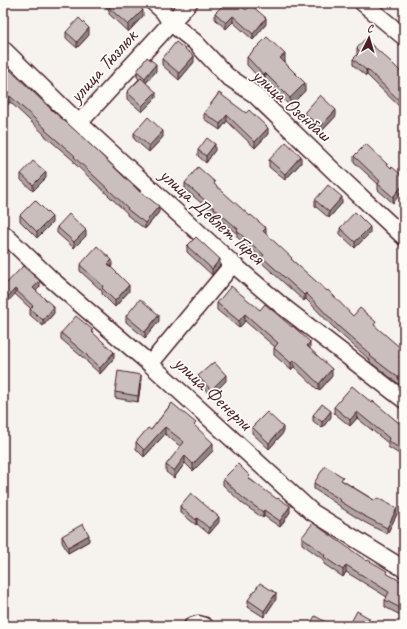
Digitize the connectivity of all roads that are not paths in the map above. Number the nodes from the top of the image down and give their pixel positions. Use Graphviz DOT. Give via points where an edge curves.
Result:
graph roads {
  1 [pos="154,3"];
  2 [pos="189,3"];
  3 [pos="363,3"];
  4 [pos="170,23"];
  5 [pos="404,37"];
  6 [pos="3,49"];
  7 [pos="80,123"];
  8 [pos="3,234"];
  9 [pos="404,237"];
  10 [pos="233,264"];
  11 [pos="150,364"];
  12 [pos="404,400"];
  13 [pos="404,569"];
  1 -- 4 [label="street, улица Озенбаш" via="163,11"];
  2 -- 4 [label="street, улица Тюзлюк"];
  3 -- 5 [label="street"];
  4 -- 7 [label="street, улица Тюзлюк"];
  4 -- 9 [label="street, улица Озенбаш" via="195,42 227,76 254,94"];
  6 -- 7 [label="street, улица Девлет Гирея"];
  7 -- 10 [label="street, улица Девлет Гирея"];
  8 -- 11 [label="street, улица Фенерли"];
  10 -- 11 [label="street"];
  10 -- 12 [label="street, улица Девлет Гирея" via="281,305"];
  11 -- 13 [label="street, улица Фенерли" via="312,512"];
}
